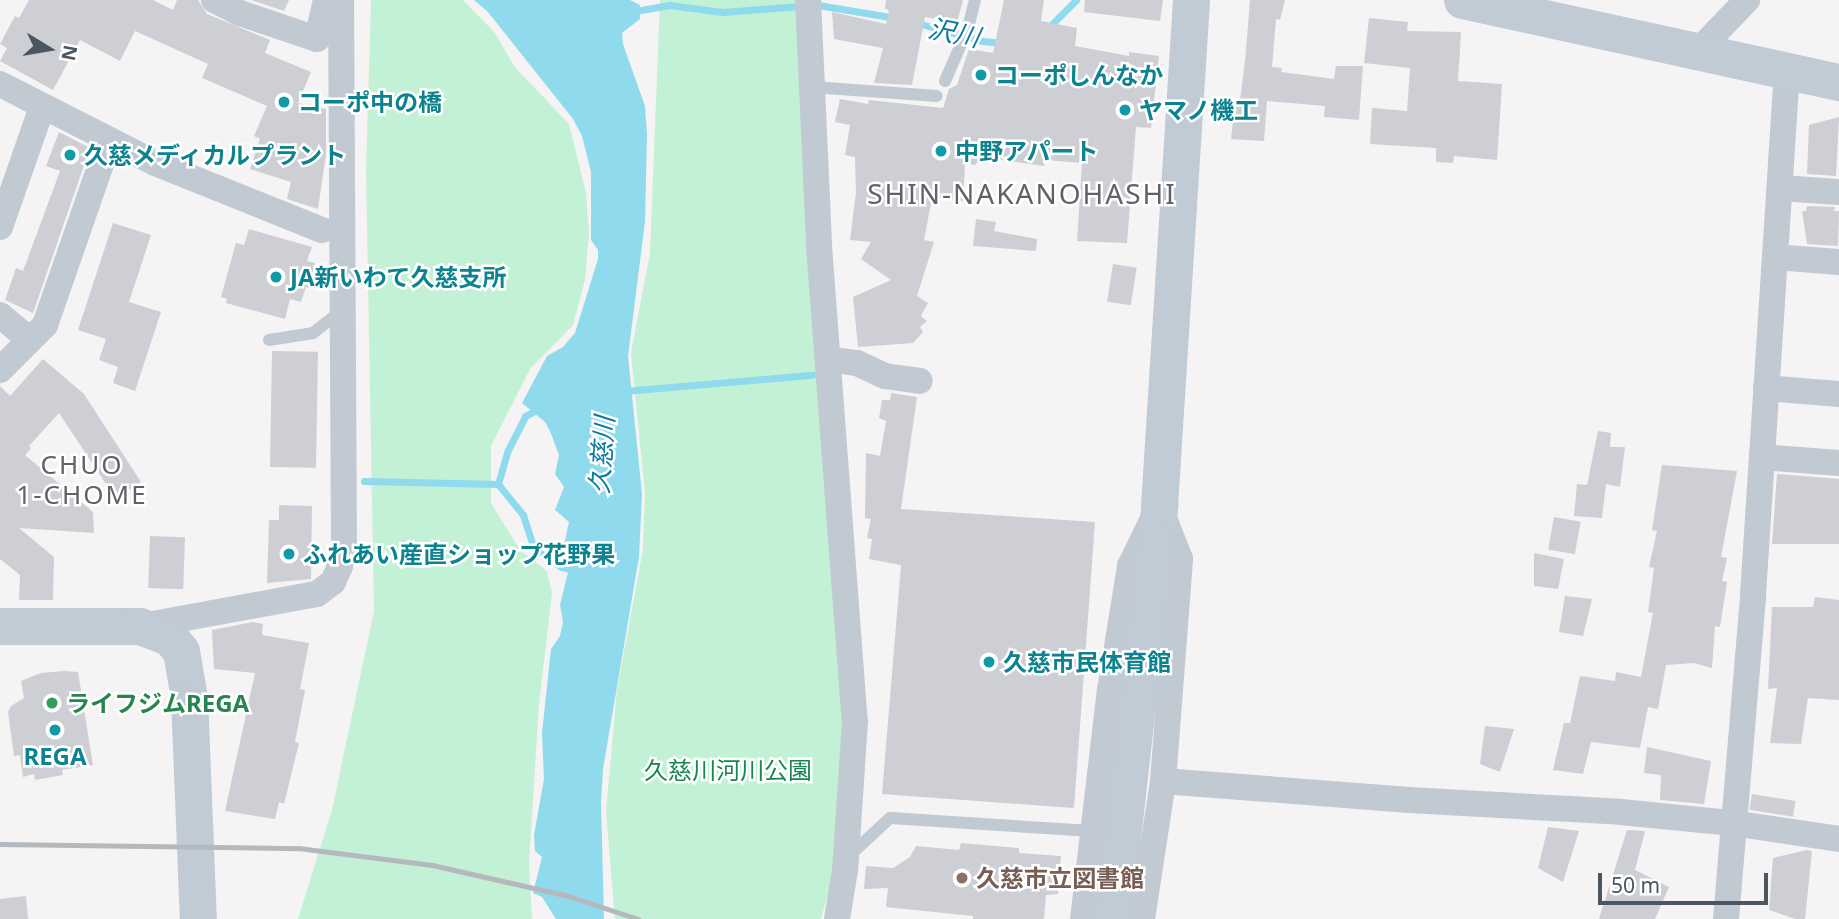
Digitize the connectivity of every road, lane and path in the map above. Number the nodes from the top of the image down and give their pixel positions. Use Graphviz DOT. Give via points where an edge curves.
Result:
graph roads {
  1 [pos="214,0"];
  2 [pos="326,0"];
  3 [pos="341,0"];
  4 [pos="808,0"];
  5 [pos="975,0"];
  6 [pos="1191,0"];
  7 [pos="1462,0"];
  8 [pos="1746,0"];
  9 [pos="1499,4"];
  10 [pos="1698,51"];
  11 [pos="1787,70"];
  12 [pos="945,80"];
  13 [pos="1839,82"];
  14 [pos="0,83"];
  15 [pos="812,87"];
  16 [pos="937,96"];
  17 [pos="42,107"];
  18 [pos="109,141"];
  19 [pos="1780,188"];
  20 [pos="1839,192"];
  21 [pos="0,227"];
  22 [pos="322,230"];
  23 [pos="1775,257"];
  24 [pos="1839,262"];
  25 [pos="342,310"];
  26 [pos="0,315"];
  27 [pos="30,340"];
  28 [pos="269,340"];
  29 [pos="828,359"];
  30 [pos="0,370"];
  31 [pos="920,381"];
  32 [pos="1766,388"];
  33 [pos="1839,394"];
  34 [pos="1762,457"];
  35 [pos="1839,463"];
  36 [pos="1159,506"];
  37 [pos="0,626"];
  38 [pos="140,626"];
  39 [pos="1163,781"];
  40 [pos="1732,823"];
  41 [pos="1093,831"];
  42 [pos="1839,839"];
  43 [pos="846,859"];
  44 [pos="198,919"];
  45 [pos="837,919"];
  46 [pos="1083,919"];
  47 [pos="1113,919"];
  48 [pos="1142,919"];
  49 [pos="1726,919"];
  1 -- 2 [label="street" via="317,39"];
  3 -- 25 [label="street"];
  4 -- 15 [label="street"];
  5 -- 12 [label="lane" via="968,29"];
  6 -- 36 [label="street"];
  7 -- 9 [label="street"];
  8 -- 10 [label="street"];
  9 -- 10 [label="street"];
  10 -- 11 [label="street"];
  11 -- 13 [label="street"];
  11 -- 19 [label="street"];
  14 -- 17 [label="street"];
  15 -- 16 [label="lane"];
  15 -- 29 [label="street"];
  17 -- 18 [label="street"];
  17 -- 21 [label="street"];
  18 -- 22 [label="street"];
  18 -- 27 [label="street" via="45,325"];
  19 -- 20 [label="street"];
  19 -- 23 [label="street"];
  23 -- 24 [label="street"];
  23 -- 32 [label="street"];
  25 -- 28 [label="lane" via="313,333"];
  25 -- 38 [label="street" via="344,547 333,582 317,594"];
  26 -- 27 [label="street"];
  27 -- 30 [label="street"];
  29 -- 31 [label="street"];
  29 -- 43 [label="street" via="855,721"];
  32 -- 33 [label="street"];
  32 -- 34 [label="street"];
  34 -- 35 [label="street"];
  34 -- 40 [label="street"];
  36 -- 39 [label="street" via="1180,559"];
  36 -- 41 [label="street" via="1130,566"];
  36 -- 47 [label="street"];
  37 -- 38 [label="street"];
  38 -- 44 [label="street" via="169,637 181,651 187,672"];
  39 -- 40 [label="street" via="1396,800 1621,811"];
  39 -- 48 [label="street"];
  40 -- 42 [label="street"];
  40 -- 49 [label="street"];
  41 -- 43 [label="lane" via="890,818"];
  41 -- 46 [label="street"];
  43 -- 45 [label="street"];
}
